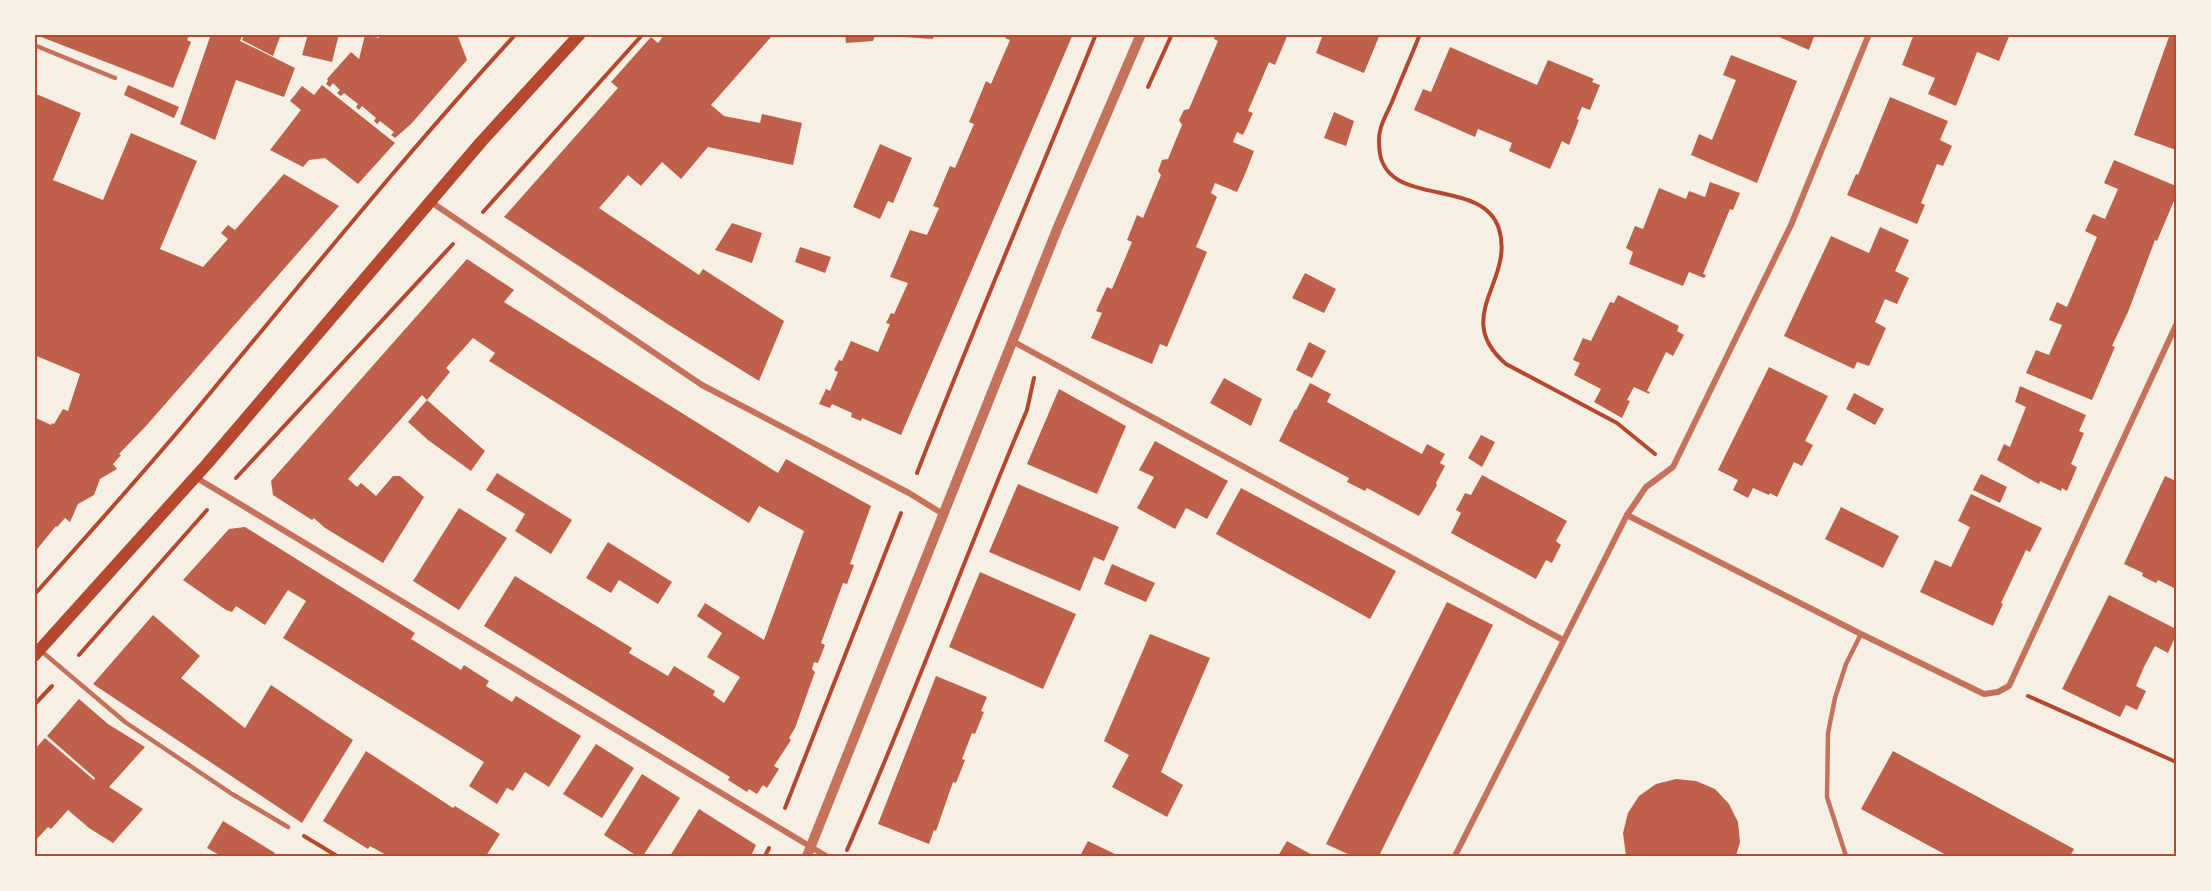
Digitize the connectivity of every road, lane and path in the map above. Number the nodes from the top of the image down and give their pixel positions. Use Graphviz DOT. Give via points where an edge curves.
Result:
graph roads {
  1 [pos="516,34"];
  2 [pos="580,34"];
  3 [pos="643,34"];
  4 [pos="1096,34"];
  5 [pos="1141,34"];
  6 [pos="1172,34"];
  7 [pos="1420,34"];
  8 [pos="1869,34"];
  9 [pos="34,45"];
  10 [pos="115,78"];
  11 [pos="1147,88"];
  12 [pos="431,202"];
  13 [pos="468,228"];
  14 [pos="2176,325"];
  15 [pos="1014,342"];
  16 [pos="1037,355"];
  17 [pos="1673,467"];
  18 [pos="195,477"];
  19 [pos="222,493"];
  20 [pos="909,493"];
  21 [pos="943,514"];
  22 [pos="1627,515"];
  23 [pos="34,595"];
  24 [pos="1861,634"];
  25 [pos="1563,640"];
  26 [pos="37,653"];
  27 [pos="65,670"];
  28 [pos="2009,686"];
  29 [pos="34,705"];
  30 [pos="2176,762"];
  31 [pos="288,827"];
  32 [pos="777,829"];
  33 [pos="809,853"];
  34 [pos="337,856"];
  35 [pos="765,856"];
  36 [pos="826,856"];
  37 [pos="845,856"];
  38 [pos="1455,856"];
  39 [pos="1846,856"];
  1 -- 23 [label="path" via="365,205 170,441"];
  2 -- 12 [label="main road"];
  3 -- 13 [label="path"];
  4 -- 20 [label="path"];
  5 -- 15 [label="street" via="1058,227"];
  6 -- 11 [label="path"];
  7 -- 17 [label="path" via="1380,132 1381,158 1387,171 1398,180 1477,202 1494,219 1502,244 1482,318 1490,348 1506,364 1617,423"];
  8 -- 17 [label="street" via="1791,225"];
  9 -- 10 [label="lane"];
  12 -- 13 [label="street"];
  12 -- 18 [label="main road"];
  13 -- 19 [label="path"];
  13 -- 20 [label="street" via="702,385"];
  14 -- 28 [label="street"];
  15 -- 16 [label="street"];
  15 -- 21 [label="street"];
  16 -- 25 [label="street"];
  16 -- 37 [label="path" via="1027,410 885,766"];
  17 -- 22 [label="street" via="1646,487"];
  18 -- 19 [label="street"];
  18 -- 26 [label="main road"];
  19 -- 27 [label="path"];
  19 -- 32 [label="street"];
  20 -- 21 [label="street"];
  20 -- 32 [label="path"];
  21 -- 33 [label="street"];
  22 -- 24 [label="street"];
  22 -- 25 [label="street"];
  24 -- 28 [label="street" via="1984,694"];
  24 -- 39 [label="lane" via="1846,664 1828,733 1827,797"];
  25 -- 38 [label="street"];
  26 -- 27 [label="lane"];
  27 -- 29 [label="path"];
  27 -- 31 [label="lane" via="125,722"];
  28 -- 30 [label="path"];
  31 -- 34 [label="path"];
  32 -- 33 [label="street"];
  32 -- 35 [label="path"];
  33 -- 36 [label="street"];
}
